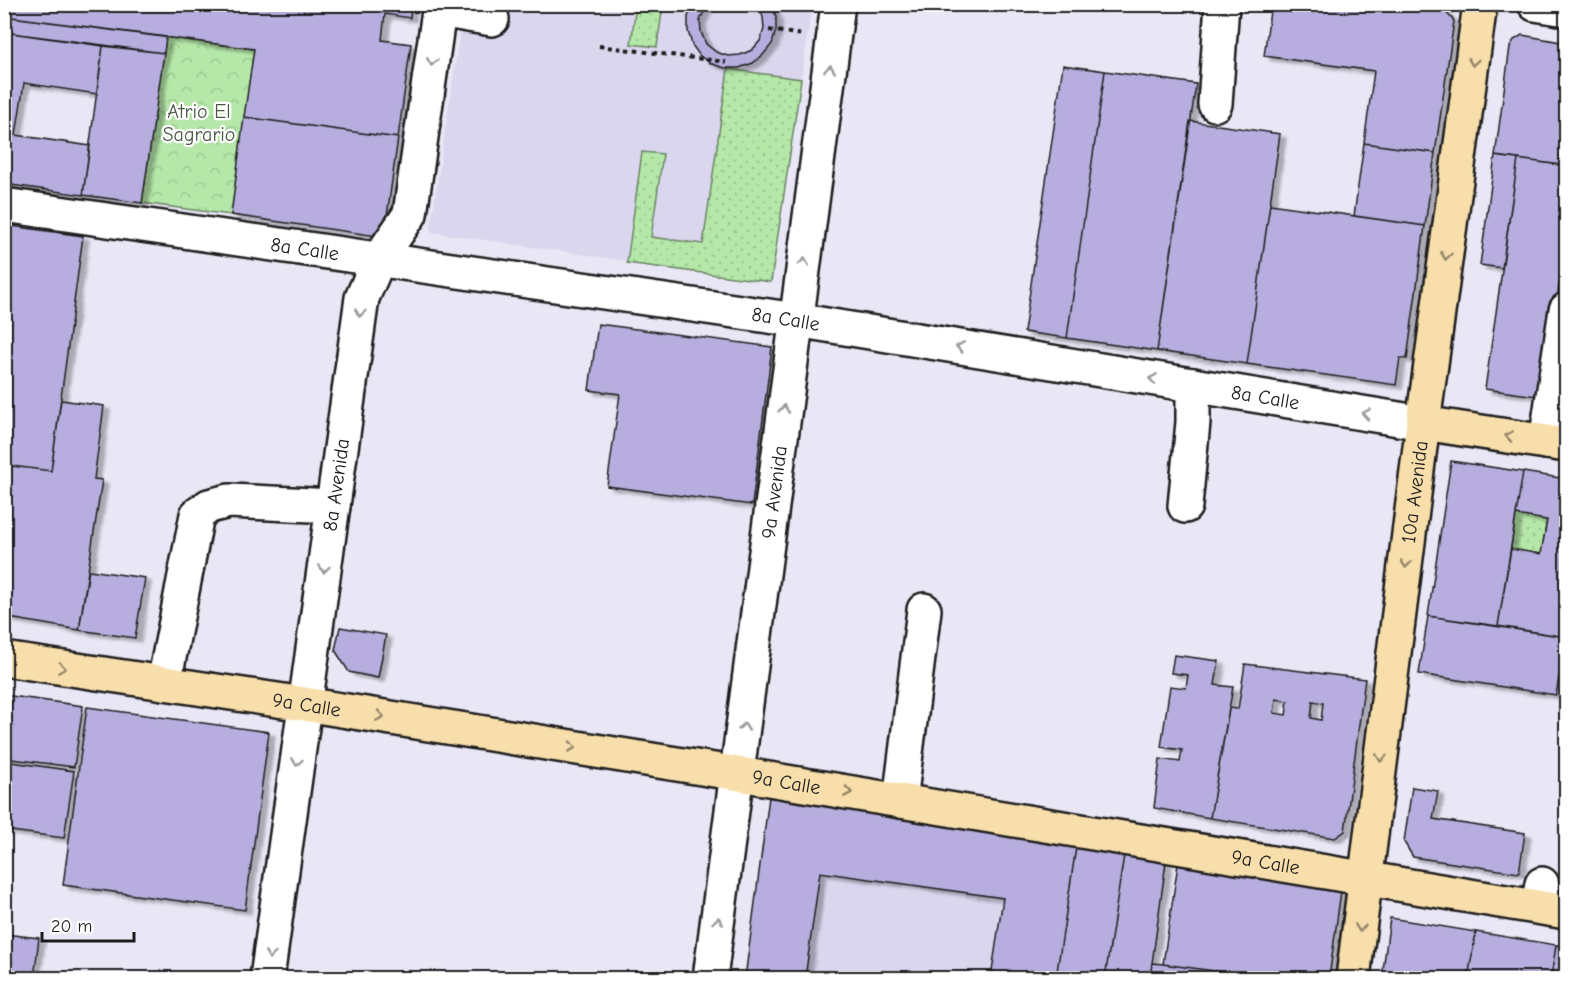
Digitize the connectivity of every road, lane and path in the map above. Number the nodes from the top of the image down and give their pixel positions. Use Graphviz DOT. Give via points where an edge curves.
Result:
graph roads {
  1 [pos="838,4"];
  2 [pos="1222,4"];
  3 [pos="1480,4"];
  4 [pos="1535,4"];
  5 [pos="440,7"];
  6 [pos="1566,9"];
  7 [pos="492,19"];
  8 [pos="770,30"];
  9 [pos="801,35"];
  10 [pos="599,46"];
  11 [pos="726,62"];
  12 [pos="1215,104"];
  13 [pos="4,205"];
  14 [pos="379,259"];
  15 [pos="1566,310"];
  16 [pos="796,320"];
  17 [pos="1193,385"];
  18 [pos="1424,423"];
  19 [pos="1556,444"];
  20 [pos="333,506"];
  21 [pos="1185,506"];
  22 [pos="924,610"];
  23 [pos="4,659"];
  24 [pos="164,683"];
  25 [pos="304,704"];
  26 [pos="739,774"];
  27 [pos="900,801"];
  28 [pos="1366,877"];
  29 [pos="1549,901"];
  30 [pos="267,978"];
  31 [pos="710,978"];
  32 [pos="1353,978"];
  16 -- 1 [label="street, 9a Avenida, one-way"];
  2 -- 12 [label="street"];
  3 -- 18 [label="main road, 10a Avenida, one-way"];
  4 -- 6 [label="street"];
  5 -- 7 [label="street"];
  5 -- 14 [label="street, 8a Avenida, one-way" via="410,214"];
  8 -- 9 [label="path"];
  10 -- 11 [label="path"];
  13 -- 14 [label="street, 8a Calle"];
  14 -- 16 [label="street, 8a Calle"];
  14 -- 20 [label="street, 8a Avenida, one-way" via="362,298"];
  15 -- 19 [label="street"];
  17 -- 16 [label="street, 8a Calle, one-way"];
  26 -- 16 [label="street, 9a Avenida, one-way"];
  18 -- 17 [label="street, 8a Calle, one-way"];
  17 -- 21 [label="street"];
  19 -- 18 [label="main road, 8a Calle, one-way"];
  18 -- 28 [label="main road, 10a Avenida, one-way"];
  20 -- 24 [label="street" via="229,501 209,506 197,515"];
  20 -- 25 [label="street, 8a Avenida, one-way"];
  22 -- 27 [label="street"];
  23 -- 24 [label="main road, 9a Calle, one-way"];
  24 -- 25 [label="main road, 9a Calle"];
  25 -- 26 [label="main road, 9a Calle, one-way"];
  25 -- 30 [label="street, 8a Avenida, one-way"];
  26 -- 27 [label="main road, 9a Calle, one-way"];
  31 -- 26 [label="street, 9a Avenida, one-way"];
  27 -- 28 [label="main road, 9a Calle"];
  28 -- 29 [label="main road, 9a Calle"];
  28 -- 32 [label="main road, 10a Avenida, one-way"];
}
